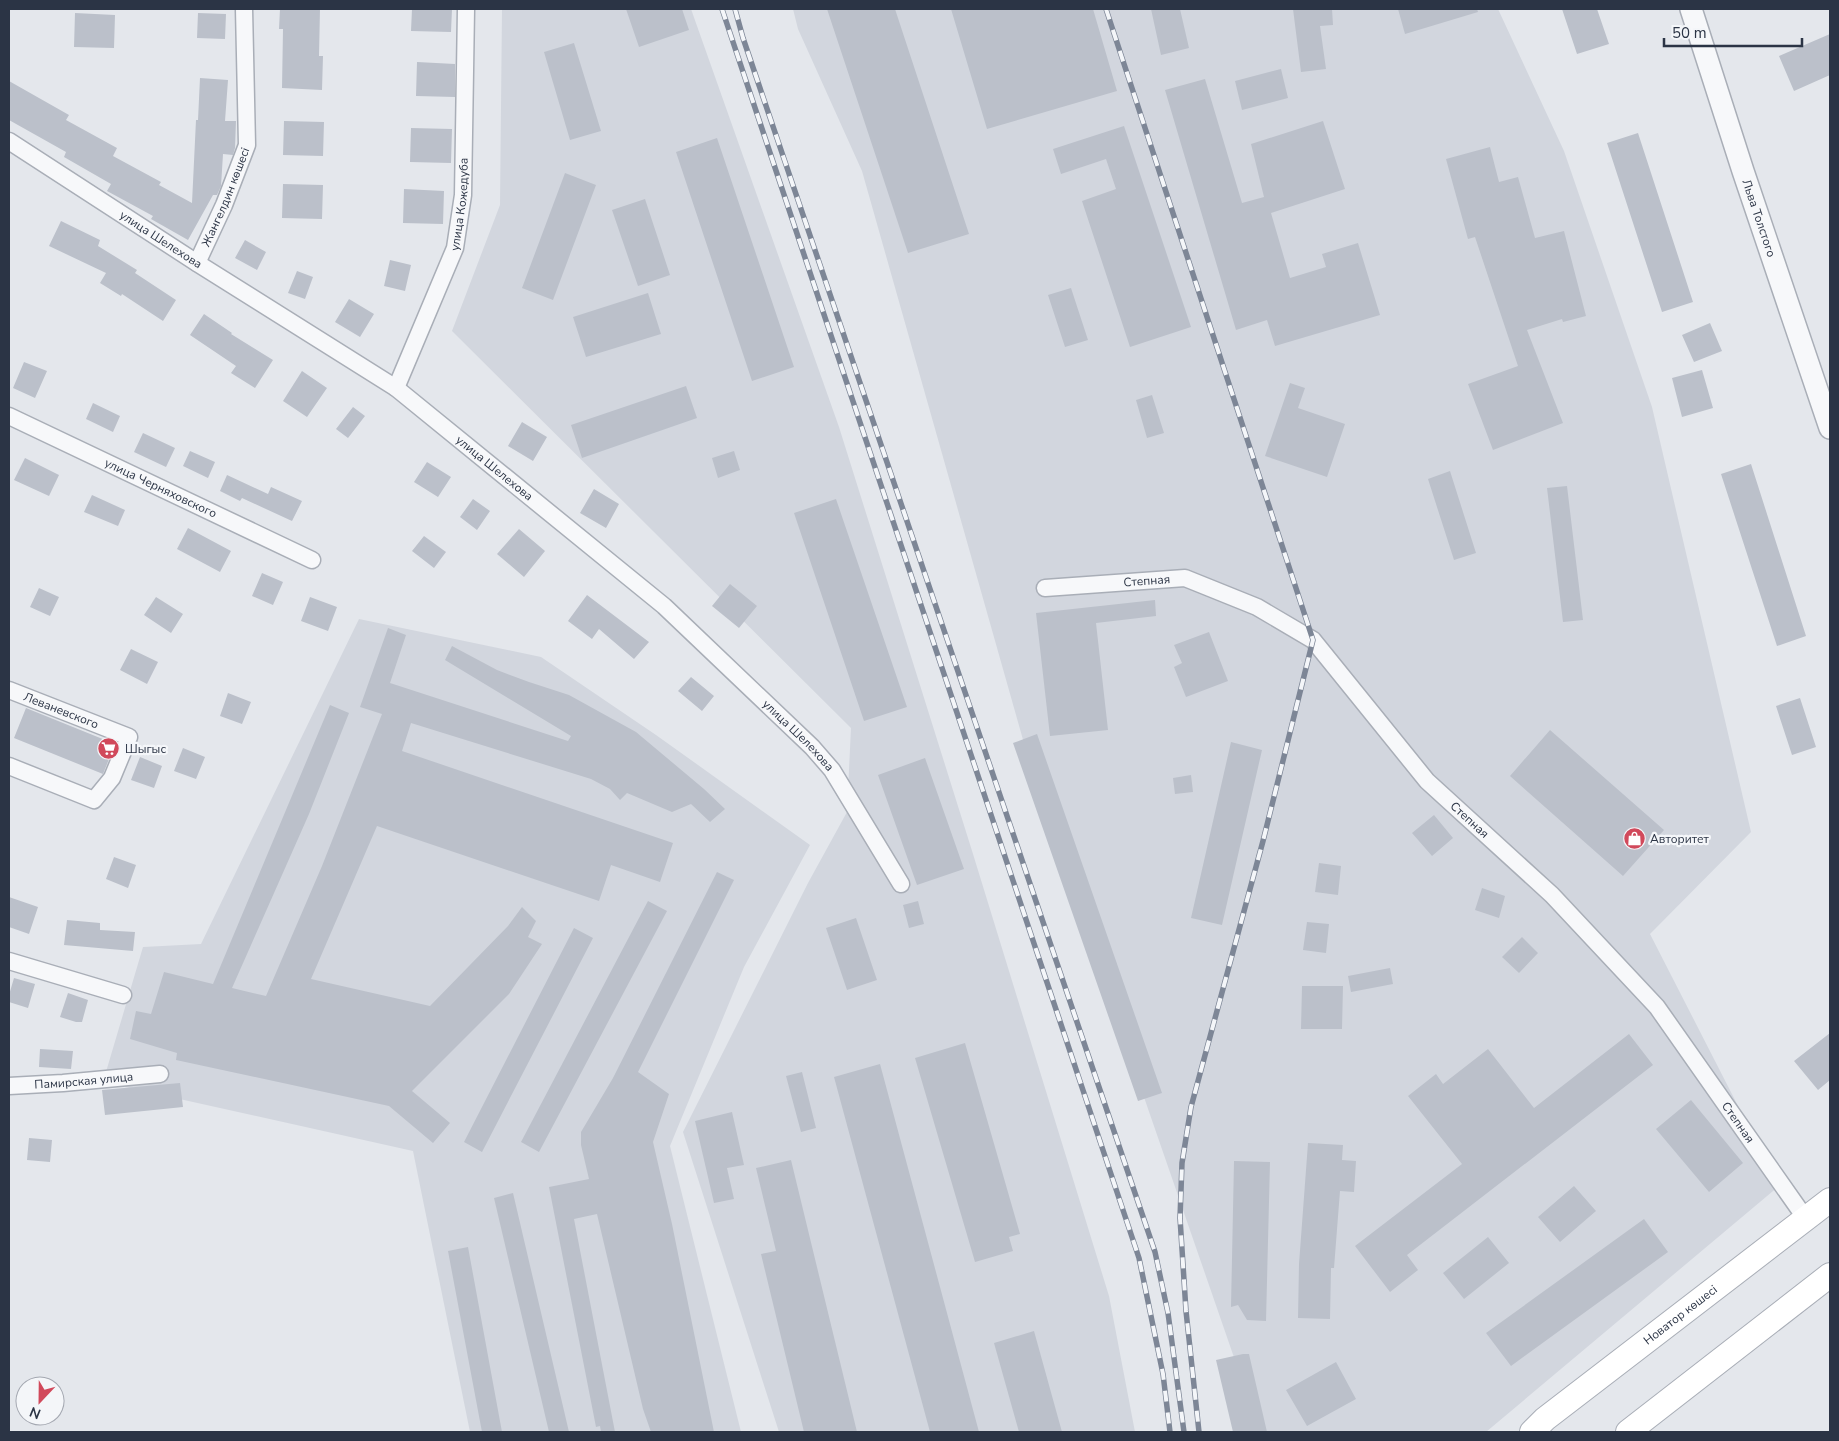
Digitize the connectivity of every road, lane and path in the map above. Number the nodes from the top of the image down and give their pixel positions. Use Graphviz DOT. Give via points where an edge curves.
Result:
graph roads {
  1 [pos="244,9"];
  2 [pos="466,9"];
  3 [pos="1691,9"];
  4 [pos="9,141"];
  5 [pos="197,263"];
  6 [pos="396,388"];
  7 [pos="9,416"];
  8 [pos="1830,428"];
  9 [pos="312,560"];
  10 [pos="1045,588"];
  11 [pos="9,690"];
  12 [pos="9,766"];
  13 [pos="901,884"];
  14 [pos="9,961"];
  15 [pos="123,995"];
  16 [pos="160,1074"];
  17 [pos="9,1086"];
  18 [pos="1830,1200"];
  19 [pos="1806,1220"];
  20 [pos="1830,1275"];
  21 [pos="1532,1432"];
  22 [pos="1628,1432"];
  1 -- 5 [label="street, Жангелдин көшесі" via="247,145"];
  2 -- 6 [label="street, улица Кожедуба" via="463,195 455,248"];
  3 -- 8 [label="street, Льва Толстого"];
  4 -- 5 [label="street, улица Шелехова"];
  5 -- 6 [label="street, улица Шелехова"];
  6 -- 13 [label="street, улица Шелехова" via="664,606 812,747 832,770"];
  7 -- 9 [label="street, улица Черняховского"];
  10 -- 19 [label="street, Степная" via="1185,578 1257,607 1313,640 1427,781 1552,895 1657,1007"];
  11 -- 12 [label="street, Леваневского" via="129,737 112,778 94,800"];
  14 -- 15 [label="street"];
  16 -- 17 [label="street, Памирская улица"];
  18 -- 19 [label="main road, Новатор көшесі"];
  19 -- 21 [label="main road, Новатор көшесі"];
  20 -- 22 [label="main road"];
}
